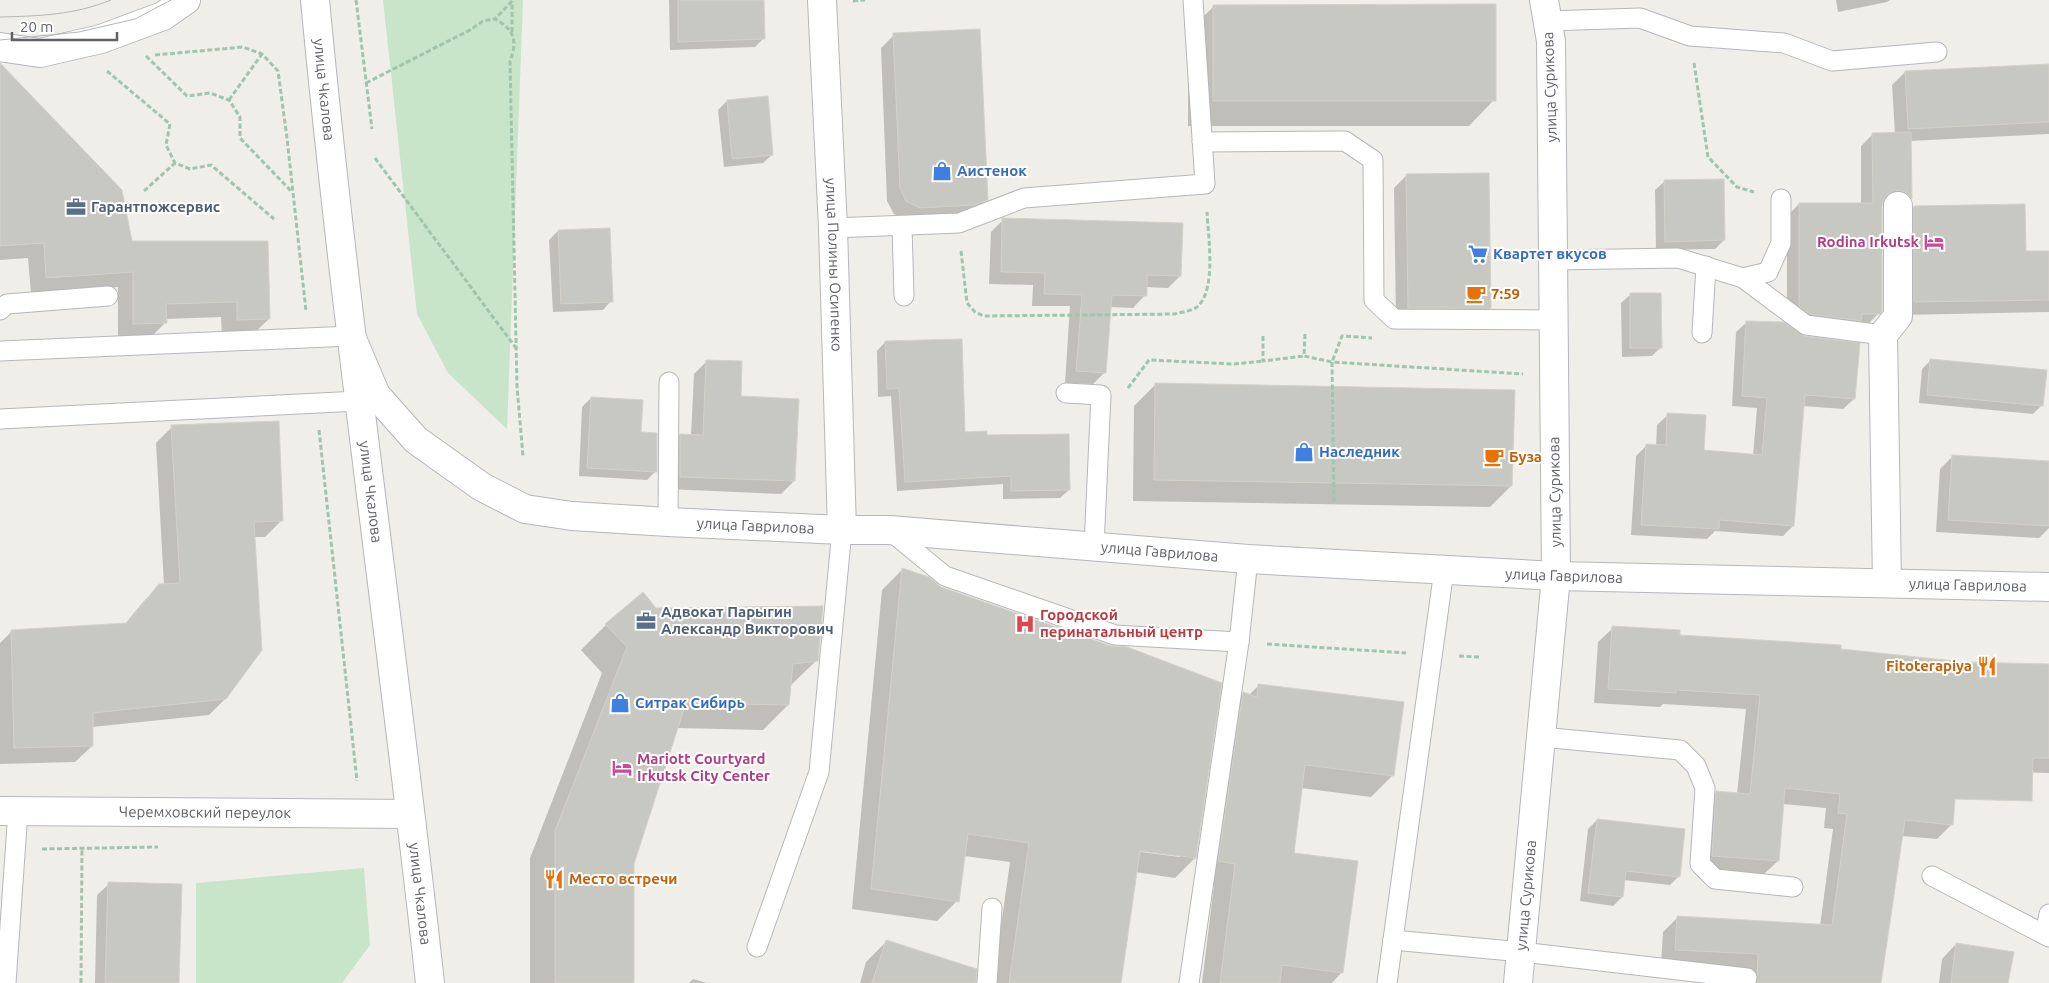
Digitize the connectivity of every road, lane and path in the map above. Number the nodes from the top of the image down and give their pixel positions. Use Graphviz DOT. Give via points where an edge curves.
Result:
graph roads {
  1 [pos="186,0"];
  2 [pos="315,0"];
  3 [pos="356,0"];
  4 [pos="822,0"];
  5 [pos="1192,0"];
  6 [pos="512,1"];
  7 [pos="1545,10"];
  8 [pos="494,19"];
  9 [pos="512,33"];
  10 [pos="1690,36"];
  11 [pos="0,47"];
  12 [pos="1937,52"];
  13 [pos="262,54"];
  14 [pos="146,56"];
  15 [pos="102,66"];
  16 [pos="366,83"];
  17 [pos="229,100"];
  18 [pos="372,129"];
  19 [pos="1202,142"];
  20 [pos="375,158"];
  21 [pos="175,163"];
  22 [pos="1205,184"];
  23 [pos="144,191"];
  24 [pos="293,193"];
  25 [pos="1781,200"];
  26 [pos="1898,206"];
  27 [pos="274,219"];
  28 [pos="959,223"];
  29 [pos="902,226"];
  30 [pos="833,228"];
  31 [pos="1553,260"];
  32 [pos="1706,266"];
  33 [pos="1743,278"];
  34 [pos="108,296"];
  35 [pos="904,296"];
  36 [pos="0,310"];
  37 [pos="1554,320"];
  38 [pos="1702,333"];
  39 [pos="1884,335"];
  40 [pos="351,336"];
  41 [pos="1263,336"];
  42 [pos="516,349"];
  43 [pos="0,351"];
  44 [pos="1304,356"];
  45 [pos="1263,361"];
  46 [pos="1527,374"];
  47 [pos="668,382"];
  48 [pos="1066,393"];
  49 [pos="1101,395"];
  50 [pos="359,401"];
  51 [pos="0,419"];
  52 [pos="523,456"];
  53 [pos="1334,502"];
  54 [pos="668,522"];
  55 [pos="842,530"];
  56 [pos="889,530"];
  57 [pos="1094,547"];
  58 [pos="1248,559"];
  59 [pos="1444,570"];
  60 [pos="1556,576"];
  61 [pos="1887,584"];
  62 [pos="2049,587"];
  63 [pos="1239,642"];
  64 [pos="1432,654"];
  65 [pos="1479,657"];
  66 [pos="1541,737"];
  67 [pos="9,811"];
  68 [pos="410,814"];
  69 [pos="82,850"];
  70 [pos="1932,876"];
  71 [pos="1793,887"];
  72 [pos="992,908"];
  73 [pos="2049,914"];
  74 [pos="2047,936"];
  75 [pos="1393,940"];
  76 [pos="757,947"];
  77 [pos="1522,952"];
  78 [pos="1746,978"];
  79 [pos="6,983"];
  80 [pos="81,983"];
  81 [pos="430,983"];
  82 [pos="988,983"];
  83 [pos="1189,983"];
  84 [pos="1387,983"];
  85 [pos="1518,983"];
  1 -- 11 [label="main road" via="163,16 101,39 40,53"];
  2 -- 40 [label="main road, улица Чкалова"];
  3 -- 16 [label="path"];
  4 -- 30 [label="main road, улица Полины Осипенко"];
  5 -- 19 [label="lane"];
  6 -- 8 [label="path"];
  6 -- 9 [label="path"];
  7 -- 10 [label="lane" via="1640,18"];
  7 -- 31 [label="main road, улица Сурикова" via="1551,41"];
  8 -- 9 [label="path" via="505,24"];
  8 -- 16 [label="path" via="482,21"];
  9 -- 42 [label="path" via="515,48 510,61"];
  10 -- 12 [label="lane" via="1784,43 1832,61"];
  10 -- 25 [label="path" via="1708,157 1737,187"];
  13 -- 17 [label="path"];
  14 -- 17 [label="path" via="187,96 210,93"];
  15 -- 21 [label="path" via="170,124 166,145"];
  16 -- 18 [label="path"];
  17 -- 24 [label="path" via="240,117 240,138"];
  19 -- 22 [label="lane"];
  19 -- 37 [label="lane" via="1345,141 1373,160 1374,300 1394,319"];
  20 -- 42 [label="path"];
  21 -- 23 [label="path"];
  21 -- 27 [label="path" via="190,169 212,165"];
  22 -- 28 [label="lane" via="1024,198"];
  22 -- 28 [label="path" via="1210,273 1207,291 1197,307 1175,314 984,316 967,303"];
  25 -- 33 [label="lane" via="1781,243 1768,272"];
  26 -- 39 [label="main road" via="1898,316"];
  28 -- 29 [label="lane"];
  29 -- 30 [label="lane"];
  29 -- 35 [label="lane"];
  30 -- 55 [label="main road, улица Полины Осипенко"];
  31 -- 32 [label="lane" via="1678,258"];
  31 -- 37 [label="main road, улица Сурикова"];
  32 -- 33 [label="lane"];
  32 -- 38 [label="lane"];
  33 -- 39 [label="lane" via="1806,325"];
  34 -- 36 [label="lane" via="7,304"];
  37 -- 60 [label="main road, улица Сурикова"];
  39 -- 61 [label="main road"];
  40 -- 43 [label="lane"];
  40 -- 50 [label="main road, улица Чкалова"];
  40 -- 54 [label="main road, улица Гаврилова" via="376,395 416,440 482,487 525,509 572,516"];
  41 -- 45 [label="path"];
  42 -- 52 [label="path"];
  44 -- 45 [label="path"];
  45 -- 49 [label="path" via="1234,364 1150,360 1128,388"];
  46 -- 53 [label="path" via="1332,362"];
  47 -- 54 [label="lane"];
  48 -- 49 [label="lane"];
  49 -- 57 [label="lane"];
  50 -- 51 [label="lane"];
  50 -- 68 [label="main road, улица Чкалова"];
  54 -- 55 [label="main road, улица Гаврилова"];
  55 -- 56 [label="main road, улица Гаврилова"];
  55 -- 76 [label="lane" via="819,772"];
  56 -- 57 [label="main road, улица Гаврилова"];
  56 -- 63 [label="lane" via="945,576 1114,635"];
  57 -- 58 [label="main road, улица Гаврилова"];
  58 -- 59 [label="main road, улица Гаврилова"];
  58 -- 63 [label="lane"];
  59 -- 60 [label="main road, улица Гаврилова"];
  59 -- 64 [label="lane"];
  60 -- 61 [label="main road, улица Гаврилова"];
  60 -- 66 [label="main road, улица Сурикова"];
  61 -- 62 [label="main road, улица Гаврилова"];
  63 -- 64 [label="path"];
  63 -- 83 [label="lane"];
  64 -- 65 [label="path"];
  64 -- 75 [label="lane"];
  66 -- 71 [label="lane" via="1680,750 1696,766 1705,788 1700,864 1715,879"];
  66 -- 77 [label="main road, улица Сурикова"];
  67 -- 68 [label="main road, Черемховский переулок"];
  67 -- 79 [label="lane"];
  68 -- 81 [label="main road, улица Чкалова"];
  69 -- 80 [label="path"];
  70 -- 74 [label="lane"];
  72 -- 82 [label="lane"];
  73 -- 74 [label="lane"];
  75 -- 77 [label="lane"];
  75 -- 84 [label="lane"];
  77 -- 78 [label="lane"];
  77 -- 85 [label="main road, улица Сурикова"];
}
